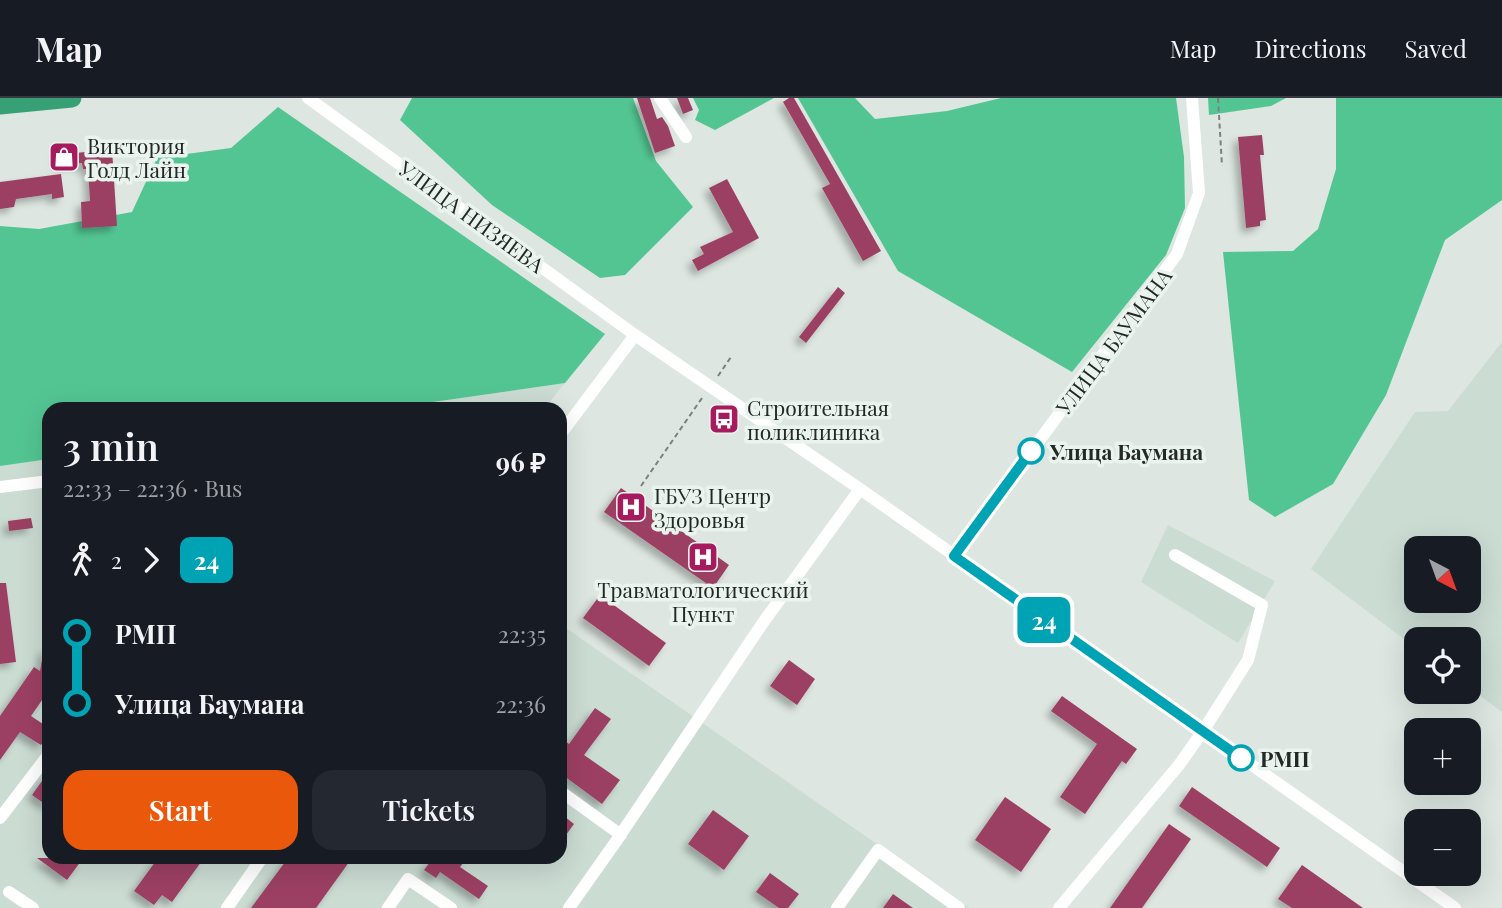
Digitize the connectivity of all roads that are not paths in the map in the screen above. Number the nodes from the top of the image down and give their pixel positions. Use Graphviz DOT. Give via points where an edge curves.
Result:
graph roads {
  1 [pos="72,98"];
  2 [pos="308,98"];
  3 [pos="660,98"];
  4 [pos="1192,98"];
  5 [pos="0,105"];
  6 [pos="686,137"];
  7 [pos="635,335"];
  8 [pos="567,418"];
  9 [pos="42,482"];
  10 [pos="0,487"];
  11 [pos="860,489"];
  12 [pos="1175,555"];
  13 [pos="954,556"];
  14 [pos="1203,731"];
  15 [pos="42,763"];
  16 [pos="567,796"];
  17 [pos="0,818"];
  18 [pos="621,835"];
  19 [pos="258,864"];
  20 [pos="9,892"];
  21 [pos="33,908"];
  22 [pos="227,908"];
  23 [pos="388,908"];
  24 [pos="451,908"];
  25 [pos="569,908"];
  26 [pos="837,908"];
  27 [pos="959,908"];
  28 [pos="1059,908"];
  29 [pos="1454,908"];
  1 -- 5 [label="highway"];
  2 -- 7 [label="street, УЛИЦА НИЗЯЕВА"];
  3 -- 6 [label="street"];
  4 -- 13 [label="street, УЛИЦА БАУМАНА" via="1199,193 1177,254"];
  7 -- 8 [label="street"];
  7 -- 11 [label="street, УЛИЦА НИЗЯЕВА"];
  9 -- 10 [label="street"];
  11 -- 13 [label="street, УЛИЦА НИЗЯЕВА"];
  11 -- 18 [label="street" via="762,624"];
  12 -- 14 [label="street" via="1262,605 1248,660"];
  13 -- 14 [label="street, УЛИЦА НИЗЯЕВА"];
  14 -- 28 [label="street"];
  14 -- 29 [label="street, УЛИЦА НИЗЯЕВА"];
  15 -- 17 [label="street"];
  16 -- 18 [label="street"];
  18 -- 25 [label="street"];
  19 -- 22 [label="street"];
  20 -- 21 [label="street"];
  23 -- 24 [label="street" via="408,879"];
  26 -- 27 [label="street" via="878,850"];
}
